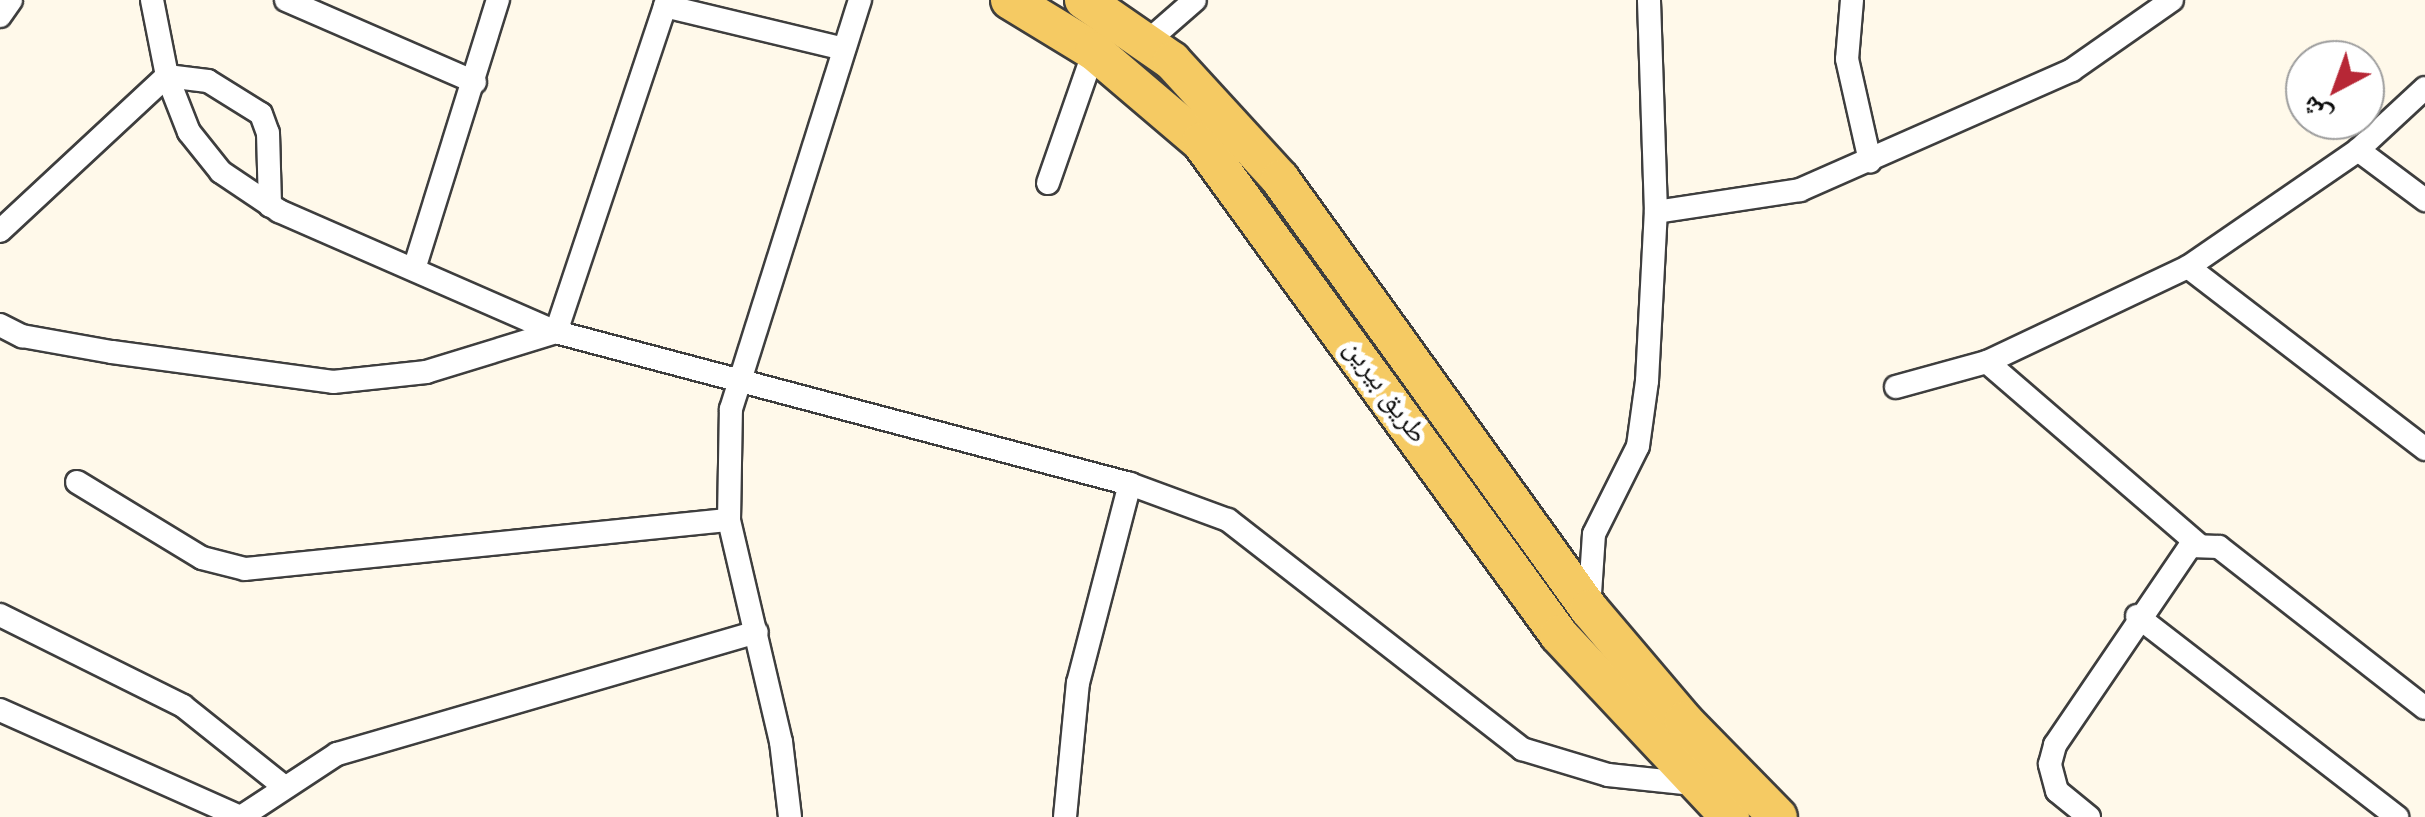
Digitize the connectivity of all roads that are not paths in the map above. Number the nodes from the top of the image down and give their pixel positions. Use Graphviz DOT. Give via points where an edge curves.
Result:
graph roads {
  1 [pos="11,0"];
  2 [pos="152,0"];
  3 [pos="286,0"];
  4 [pos="498,0"];
  5 [pos="860,0"];
  6 [pos="1010,0"];
  7 [pos="1084,0"];
  8 [pos="1649,0"];
  9 [pos="1852,0"];
  10 [pos="2172,0"];
  11 [pos="666,3"];
  12 [pos="1187,8"];
  13 [pos="0,16"];
  14 [pos="844,49"];
  15 [pos="1094,51"];
  16 [pos="1160,51"];
  17 [pos="168,76"];
  18 [pos="475,82"];
  19 [pos="2425,88"];
  20 [pos="2358,150"];
  21 [pos="1870,161"];
  22 [pos="1048,183"];
  23 [pos="2425,200"];
  24 [pos="270,206"];
  25 [pos="1656,212"];
  26 [pos="0,231"];
  27 [pos="415,266"];
  28 [pos="2188,267"];
  29 [pos="0,324"];
  30 [pos="556,332"];
  31 [pos="1986,362"];
  32 [pos="737,376"];
  33 [pos="1896,387"];
  34 [pos="2425,448"];
  35 [pos="77,482"];
  36 [pos="1130,484"];
  37 [pos="729,520"];
  38 [pos="2198,544"];
  39 [pos="1588,609"];
  40 [pos="0,616"];
  41 [pos="2138,616"];
  42 [pos="756,632"];
  43 [pos="2425,708"];
  44 [pos="0,710"];
  45 [pos="1694,784"];
  46 [pos="282,785"];
  47 [pos="241,817"];
  48 [pos="790,817"];
  49 [pos="1065,817"];
  50 [pos="1730,817"];
  51 [pos="1778,817"];
  52 [pos="2089,817"];
  53 [pos="2397,817"];
  1 -- 13 [label="street"];
  2 -- 17 [label="street"];
  3 -- 18 [label="street"];
  4 -- 18 [label="street"];
  5 -- 14 [label="street"];
  6 -- 15 [label="main road, طريق بيرين"];
  7 -- 16 [label="main road, طريق بيرين"];
  8 -- 25 [label="street"];
  9 -- 21 [label="street" via="1846,60"];
  10 -- 21 [label="street" via="2072,70"];
  11 -- 14 [label="street"];
  11 -- 30 [label="street"];
  12 -- 16 [label="street"];
  14 -- 32 [label="street"];
  15 -- 22 [label="street"];
  15 -- 45 [label="main road, طريق بيرين" via="1154,96 1235,182 1559,635"];
  16 -- 39 [label="main road, طريق بيرين" via="1280,178"];
  17 -- 24 [label="street" via="202,150 242,190"];
  17 -- 24 [label="street" via="208,81 261,114 268,132"];
  17 -- 26 [label="street"];
  18 -- 27 [label="street"];
  19 -- 20 [label="street"];
  20 -- 23 [label="street"];
  20 -- 28 [label="street"];
  21 -- 25 [label="street" via="1800,190"];
  24 -- 27 [label="street"];
  25 -- 39 [label="street" via="1638,446 1594,534"];
  27 -- 30 [label="street"];
  28 -- 31 [label="street"];
  28 -- 34 [label="street"];
  29 -- 30 [label="street" via="22,336 112,352 333,382 426,372"];
  30 -- 32 [label="street"];
  31 -- 33 [label="street"];
  31 -- 38 [label="street"];
  32 -- 36 [label="street"];
  32 -- 37 [label="street"];
  35 -- 37 [label="street" via="202,558 245,569"];
  36 -- 45 [label="street" via="1247,529 1522,749 1592,772"];
  36 -- 49 [label="street" via="1078,683"];
  37 -- 42 [label="street"];
  38 -- 41 [label="street" via="2181,550"];
  38 -- 43 [label="street" via="2219,547"];
  39 -- 51 [label="main road, طريق بيرين"];
  40 -- 46 [label="street" via="171,699"];
  41 -- 52 [label="street" via="2055,745 2050,764 2057,790"];
  41 -- 53 [label="street"];
  42 -- 46 [label="street" via="336,754"];
  42 -- 48 [label="street"];
  44 -- 47 [label="street"];
  45 -- 50 [label="main road, طريق بيرين"];
  46 -- 47 [label="street"];
}
